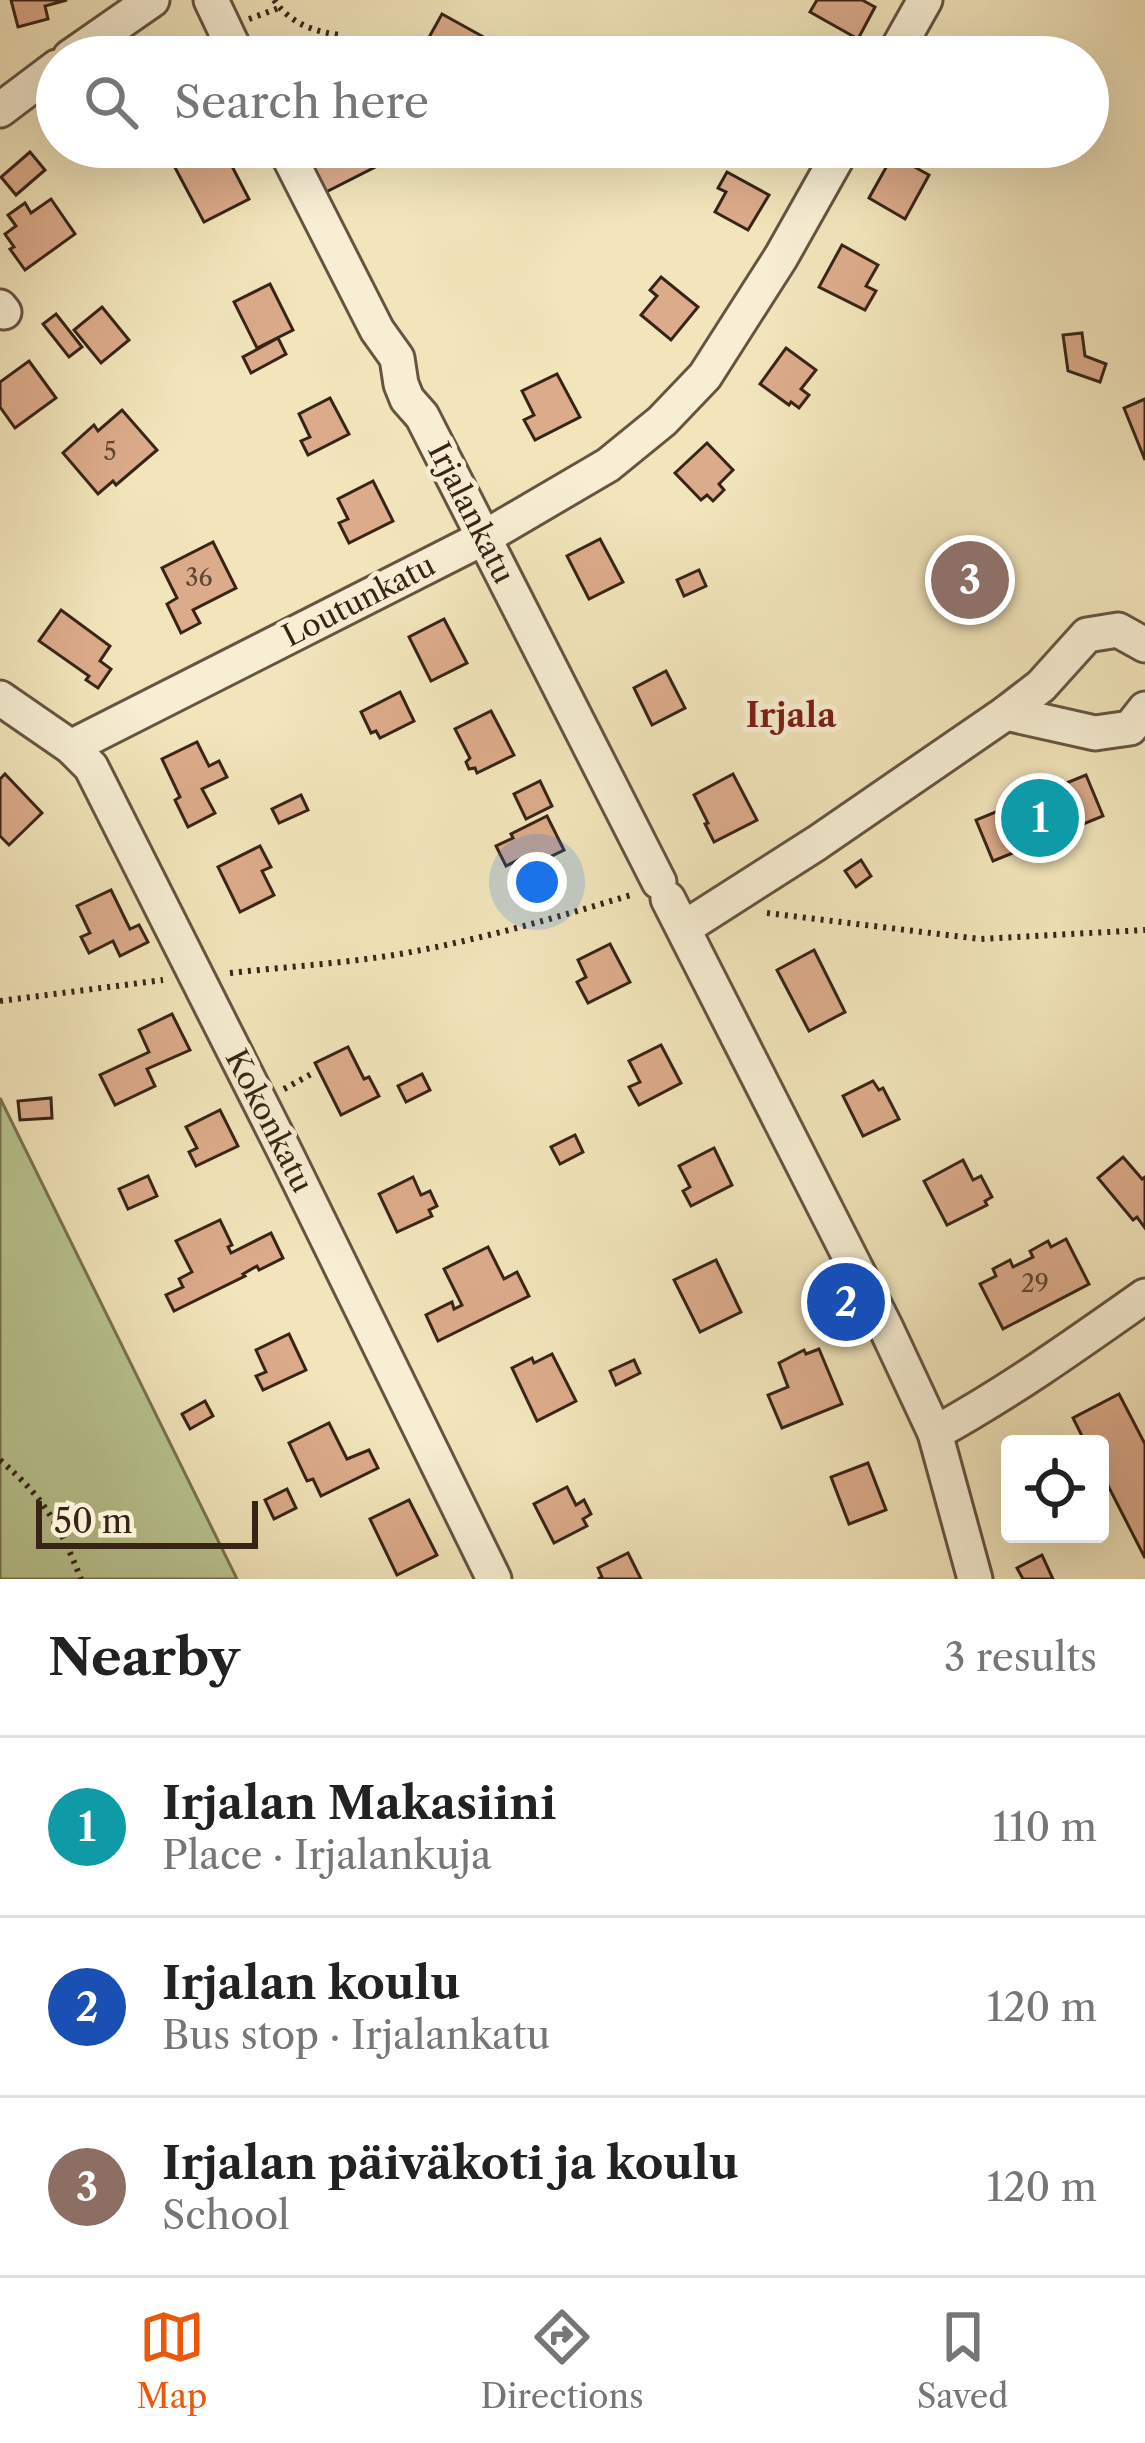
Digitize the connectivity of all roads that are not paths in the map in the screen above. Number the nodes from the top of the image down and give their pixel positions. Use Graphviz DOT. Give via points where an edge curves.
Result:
graph roads {
  1 [pos="152,0"];
  2 [pos="211,0"];
  3 [pos="925,0"];
  4 [pos="100,36"];
  5 [pos="237,36"];
  6 [pos="905,36"];
  7 [pos="36,83"];
  8 [pos="0,110"];
  9 [pos="295,168"];
  10 [pos="831,168"];
  11 [pos="485,537"];
  12 [pos="1145,645"];
  13 [pos="0,698"];
  14 [pos="1145,710"];
  15 [pos="1006,713"];
  16 [pos="71,747"];
  17 [pos="662,901"];
  18 [pos="1145,1296"];
  19 [pos="935,1432"];
  20 [pos="494,1579"];
  21 [pos="975,1579"];
  1 -- 4 [label="street"];
  2 -- 5 [label="street"];
  3 -- 6 [label="street"];
  7 -- 8 [label="street"];
  9 -- 11 [label="street, Irjalankatu" via="397,358 407,399"];
  10 -- 11 [label="street, Loutunkatu" via="705,376 608,465"];
  11 -- 16 [label="street, Loutunkatu"];
  11 -- 17 [label="street, Irjalankatu"];
  12 -- 15 [label="street" via="1118,630 1087,635"];
  13 -- 16 [label="street, Kokonkatu"];
  14 -- 15 [label="street" via="1130,728 1094,733"];
  15 -- 17 [label="street" via="731,898"];
  16 -- 20 [label="street, Kokonkatu" via="91,767"];
  17 -- 19 [label="street, Irjalankatu"];
  18 -- 19 [label="street"];
  19 -- 21 [label="street, Irjalankatu"];
}
